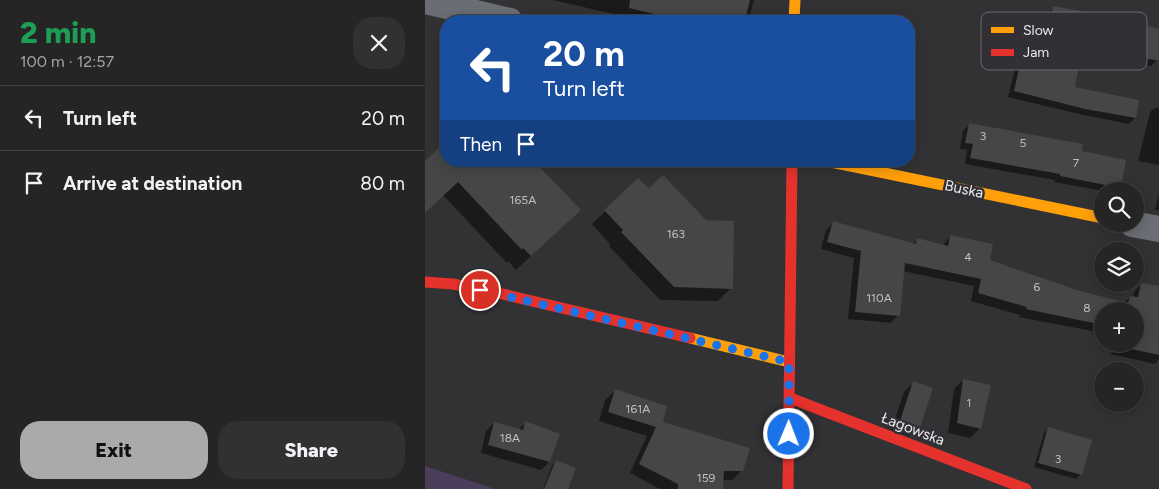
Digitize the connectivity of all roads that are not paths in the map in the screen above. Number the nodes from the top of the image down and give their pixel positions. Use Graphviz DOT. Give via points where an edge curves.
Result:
graph roads {
  1 [pos="425,0"];
  2 [pos="795,0"];
  3 [pos="486,15"];
  4 [pos="794,15"];
  5 [pos="793,167"];
  6 [pos="855,167"];
  7 [pos="1094,216"];
  8 [pos="1144,226"];
  9 [pos="1159,229"];
  10 [pos="425,282"];
  11 [pos="789,362"];
  12 [pos="790,398"];
  13 [pos="977,480"];
  14 [pos="788,489"];
  15 [pos="1026,489"];
  1 -- 3 [label="street"];
  2 -- 4 [label="street"];
  5 -- 11 [label="street"];
  6 -- 7 [label="street, Buska"];
  8 -- 9 [label="street"];
  10 -- 11 [label="street" via="494,292"];
  11 -- 12 [label="street"];
  12 -- 13 [label="street, Łagowska"];
  12 -- 14 [label="street"];
  13 -- 15 [label="street, Łagowska"];
}
